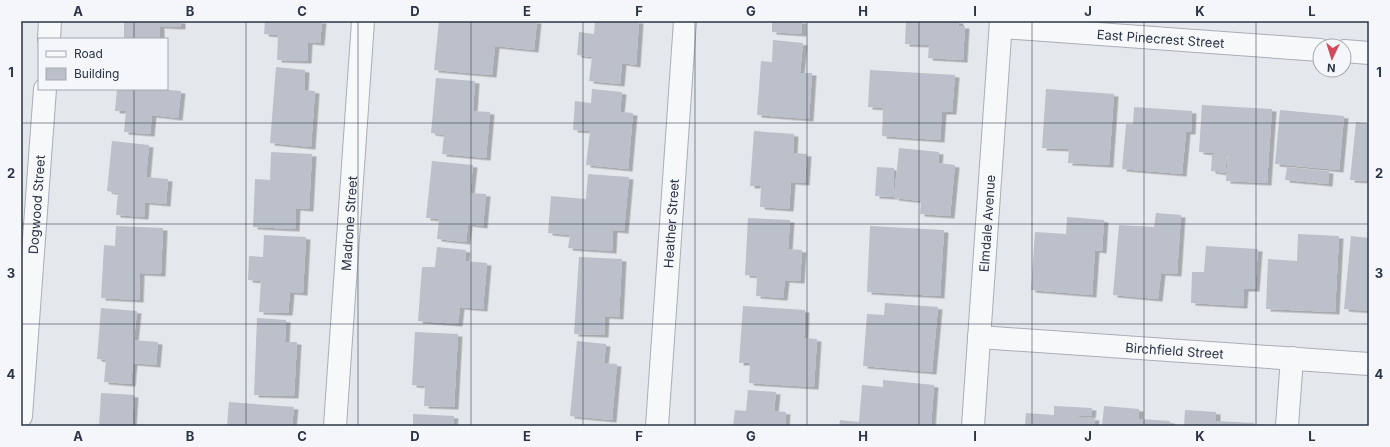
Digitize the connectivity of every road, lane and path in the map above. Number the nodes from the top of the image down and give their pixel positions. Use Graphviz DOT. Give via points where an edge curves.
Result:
graph roads {
  1 [pos="50,21"];
  2 [pos="363,21"];
  3 [pos="685,21"];
  4 [pos="1001,24"];
  5 [pos="49,38"];
  6 [pos="1312,49"];
  7 [pos="1352,52"];
  8 [pos="1369,53"];
  9 [pos="45,90"];
  10 [pos="979,336"];
  11 [pos="1292,358"];
  12 [pos="1369,364"];
  13 [pos="21,416"];
  14 [pos="335,426"];
  15 [pos="657,426"];
  16 [pos="973,426"];
  17 [pos="1287,426"];
  1 -- 5 [label="street"];
  2 -- 14 [label="street, Madrone Street"];
  3 -- 15 [label="street, Heather Street"];
  4 -- 6 [label="street, East Pinecrest Street"];
  4 -- 10 [label="street, Elmdale Avenue"];
  7 -- 8 [label="street"];
  9 -- 13 [label="street, Dogwood Street"];
  10 -- 11 [label="street, Birchfield Street"];
  10 -- 16 [label="street, Elmdale Avenue"];
  11 -- 12 [label="street, Birchfield Street"];
  11 -- 17 [label="street"];
}
